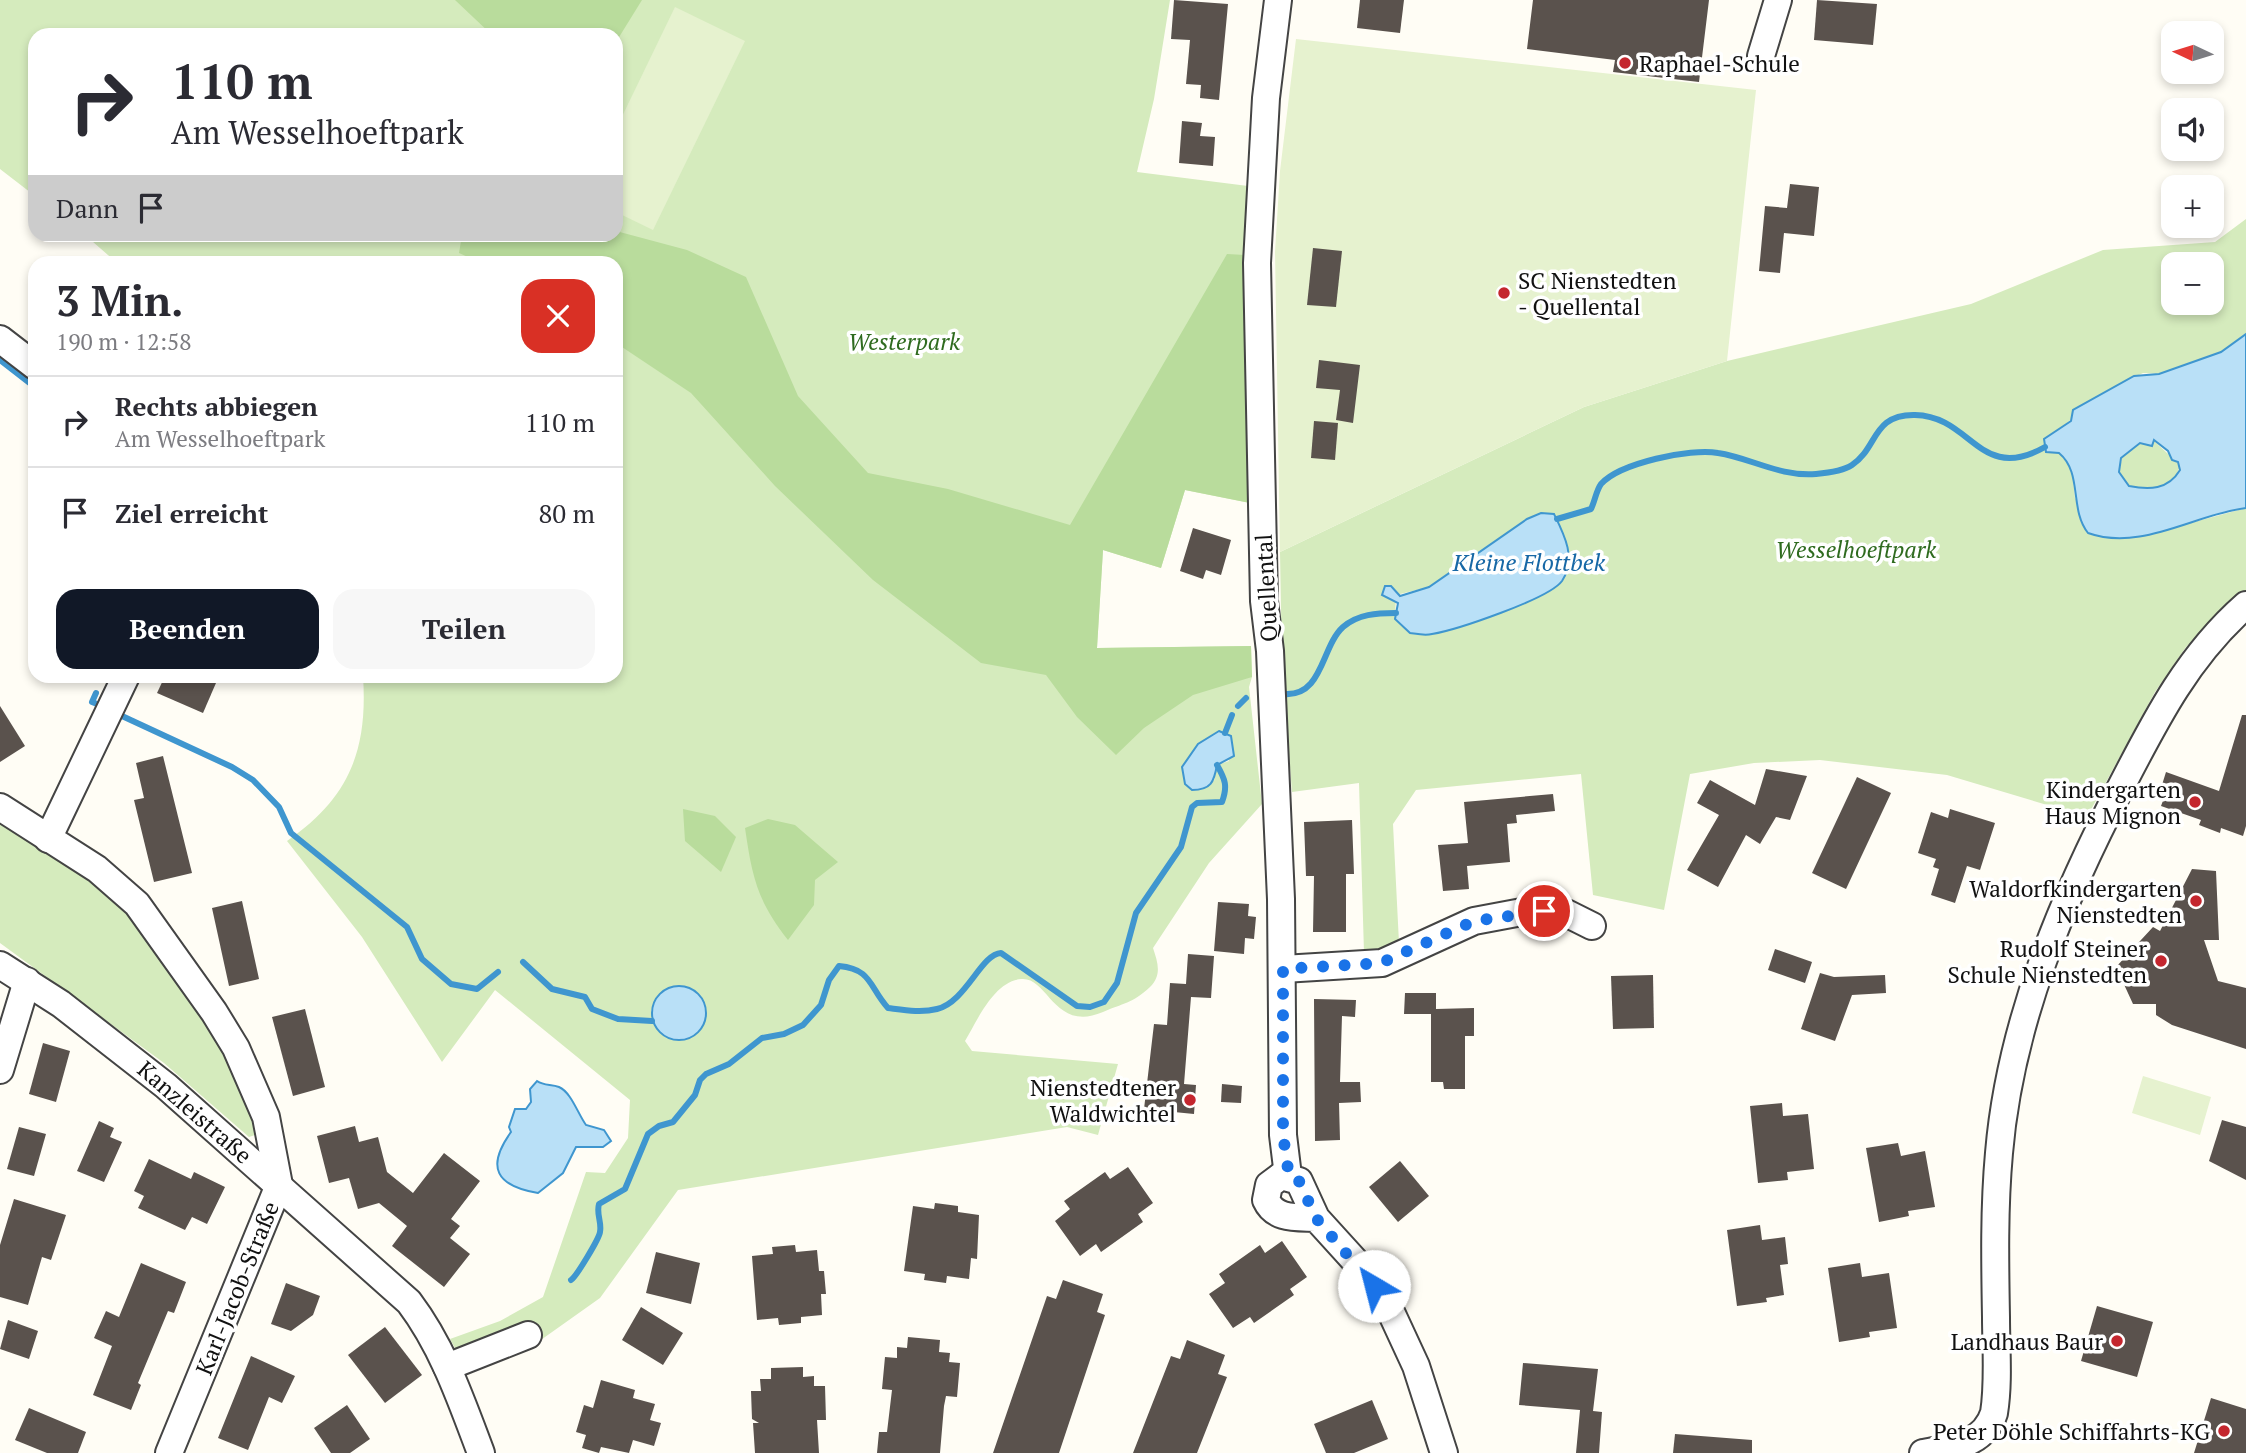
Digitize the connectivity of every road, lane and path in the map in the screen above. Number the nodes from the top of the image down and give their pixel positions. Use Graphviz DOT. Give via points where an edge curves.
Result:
graph roads {
  1 [pos="1278,0"];
  2 [pos="1778,0"];
  3 [pos="1761,56"];
  4 [pos="0,339"];
  5 [pos="28,361"];
  6 [pos="2246,605"];
  7 [pos="124,683"];
  8 [pos="0,807"];
  9 [pos="48,839"];
  10 [pos="1592,926"];
  11 [pos="0,965"];
  12 [pos="1283,969"];
  13 [pos="27,981"];
  14 [pos="0,1070"];
  15 [pos="1289,1176"];
  16 [pos="279,1185"];
  17 [pos="1316,1218"];
  18 [pos="528,1335"];
  19 [pos="447,1367"];
  20 [pos="169,1453"];
  21 [pos="481,1453"];
  22 [pos="1444,1453"];
  23 [pos="1923,1453"];
  1 -- 12 [label="street, Quellental" via="1266,98 1257,263 1264,601"];
  2 -- 3 [label="street"];
  4 -- 5 [label="street"];
  6 -- 23 [label="street" via="2209,641 2166,699 2067,900 2033,993 2005,1096 1996,1194 1994,1413 1982,1436"];
  7 -- 9 [label="street"];
  8 -- 9 [label="street, Karl-Jacob-Straße"];
  9 -- 16 [label="street, Karl-Jacob-Straße" via="97,869 137,904 195,983 255,1086"];
  10 -- 12 [label="street" via="1566,913 1522,912 1474,921 1381,963"];
  11 -- 13 [label="street, Kanzleistraße"];
  12 -- 15 [label="street, Quellental" via="1283,1135"];
  13 -- 14 [label="street"];
  13 -- 16 [label="street, Kanzleistraße" via="114,1043"];
  15 -- 17 [label="street, Quellental" via="1299,1181"];
  15 -- 17 [label="street" via="1269,1185 1266,1200 1270,1207 1286,1216"];
  16 -- 19 [label="street, Kanzleistraße" via="408,1302"];
  16 -- 20 [label="street, Karl-Jacob-Straße"];
  17 -- 22 [label="street, Quellental" via="1356,1262 1391,1312 1416,1366"];
  18 -- 19 [label="street"];
  19 -- 21 [label="street, Kanzleistraße"];
}
